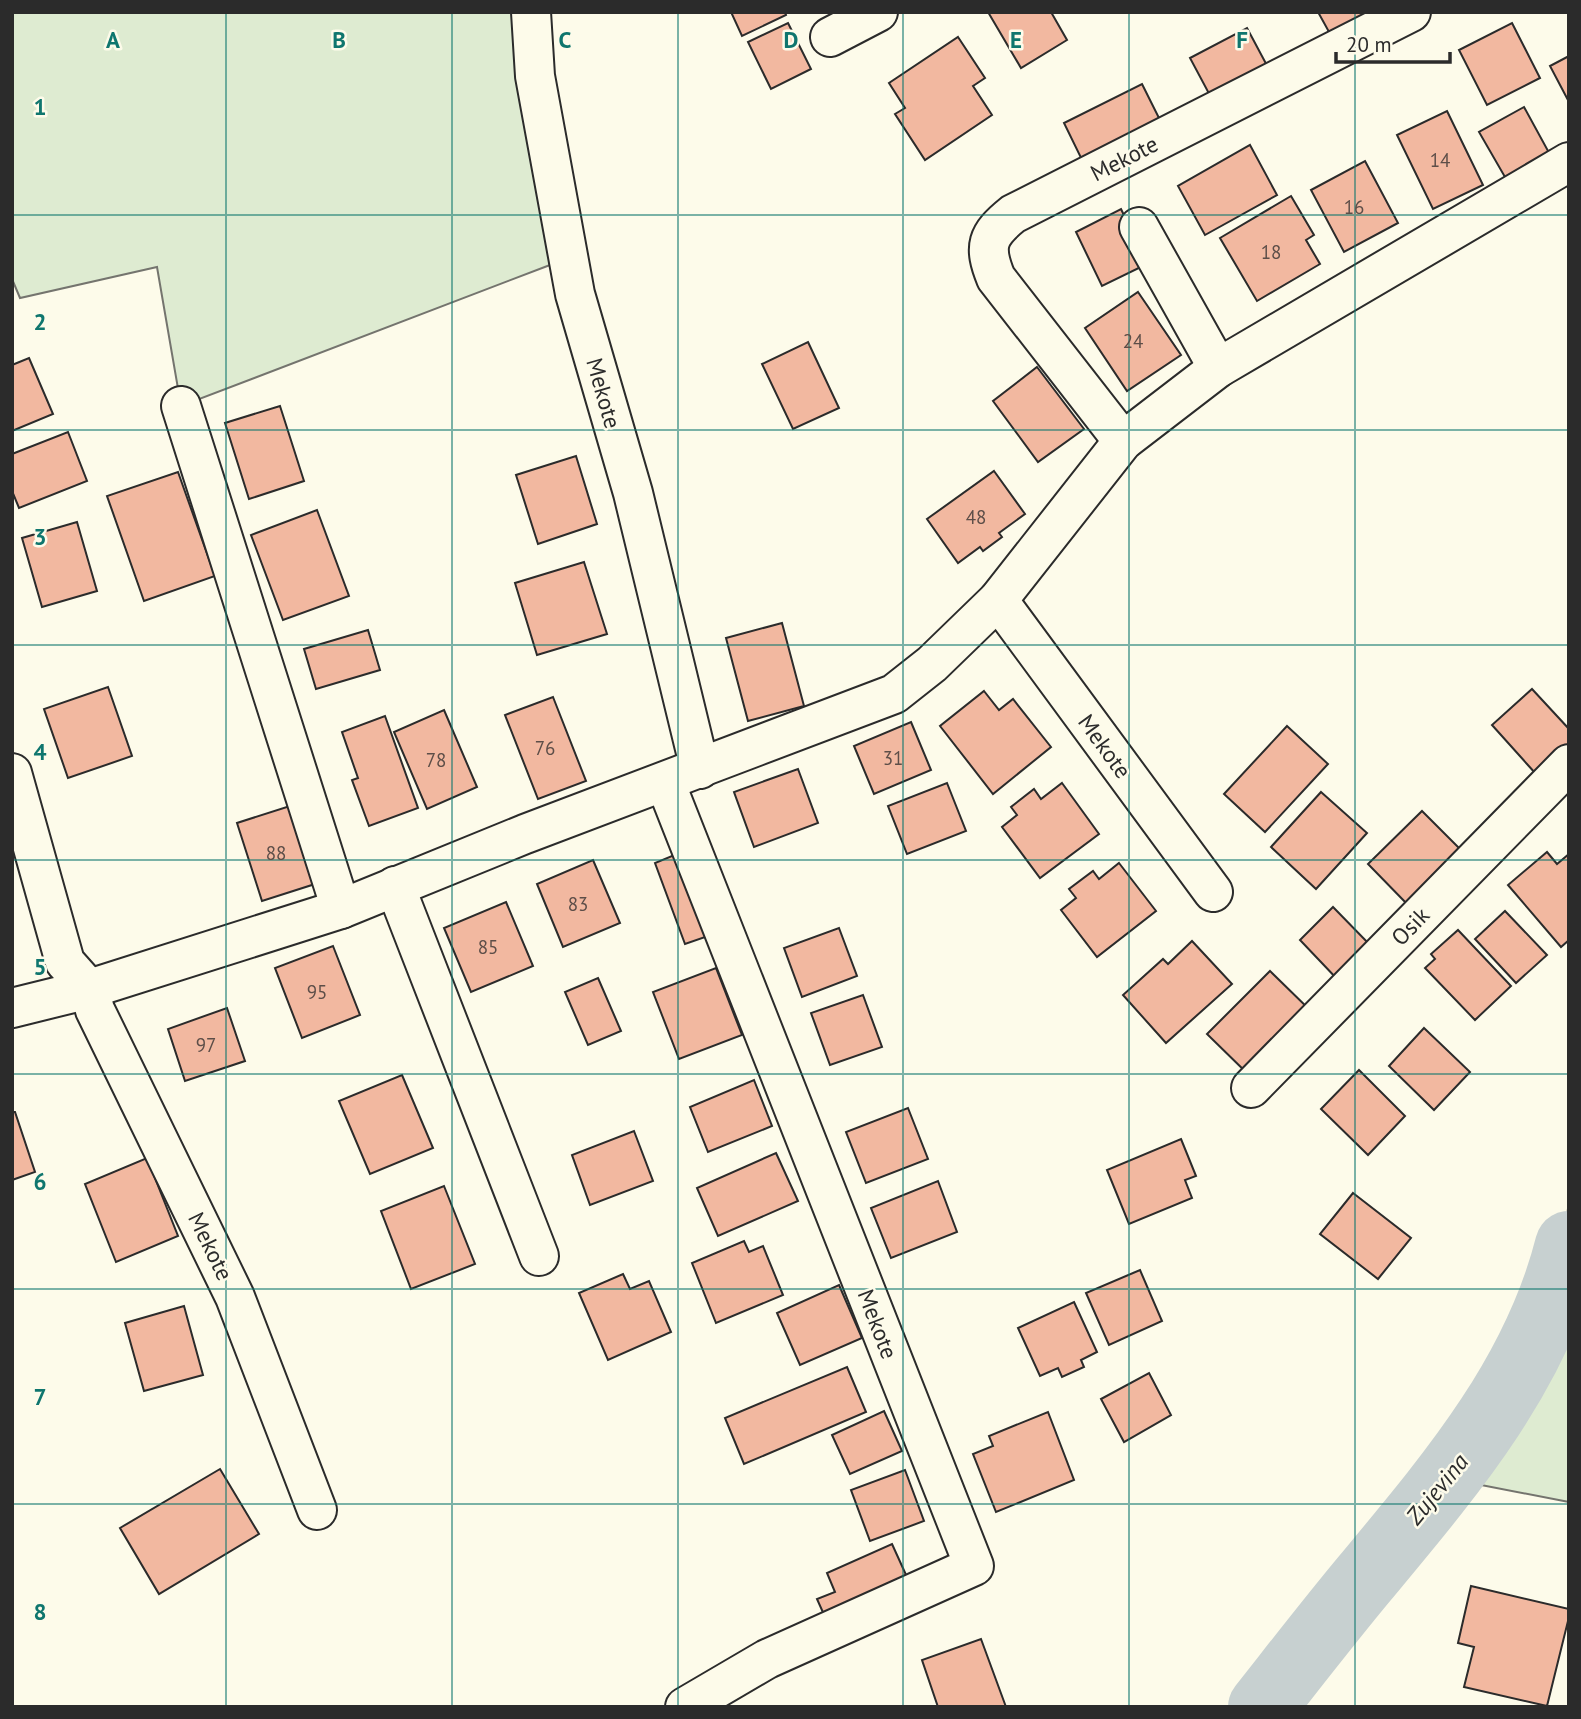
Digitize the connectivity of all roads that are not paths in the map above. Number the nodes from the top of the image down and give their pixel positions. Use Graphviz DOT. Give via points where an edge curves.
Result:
graph roads {
  1 [pos="531,12"];
  2 [pos="878,12"];
  3 [pos="1411,12"];
  4 [pos="830,37"];
  5 [pos="1569,162"];
  6 [pos="1139,226"];
  7 [pos="1218,368"];
  8 [pos="181,406"];
  9 [pos="1123,441"];
  10 [pos="998,600"];
  11 [pos="1569,764"];
  12 [pos="12,773"];
  13 [pos="682,776"];
  14 [pos="395,886"];
  15 [pos="1213,892"];
  16 [pos="341,909"];
  17 [pos="89,989"];
  18 [pos="12,1009"];
  19 [pos="1251,1088"];
  20 [pos="539,1255"];
  21 [pos="317,1510"];
  22 [pos="685,1707"];
  1 -- 13 [label="street, Mekote" via="535,76 575,294 633,493"];
  2 -- 4 [label="street"];
  3 -- 9 [label="street, Mekote" via="1013,214 989,238 988,259 996,278"];
  5 -- 7 [label="street"];
  6 -- 7 [label="street"];
  7 -- 9 [label="street"];
  8 -- 16 [label="street"];
  9 -- 10 [label="street"];
  10 -- 13 [label="street" via="933,664 894,694"];
  10 -- 15 [label="street, Mekote"];
  11 -- 19 [label="street, Osik"];
  12 -- 17 [label="street, Mekote" via="65,962"];
  13 -- 14 [label="street"];
  13 -- 22 [label="street, Mekote" via="974,1566 767,1659"];
  14 -- 16 [label="street"];
  14 -- 20 [label="street"];
  16 -- 17 [label="street"];
  17 -- 18 [label="street"];
  17 -- 21 [label="street, Mekote" via="95,1010 236,1297"];
}
